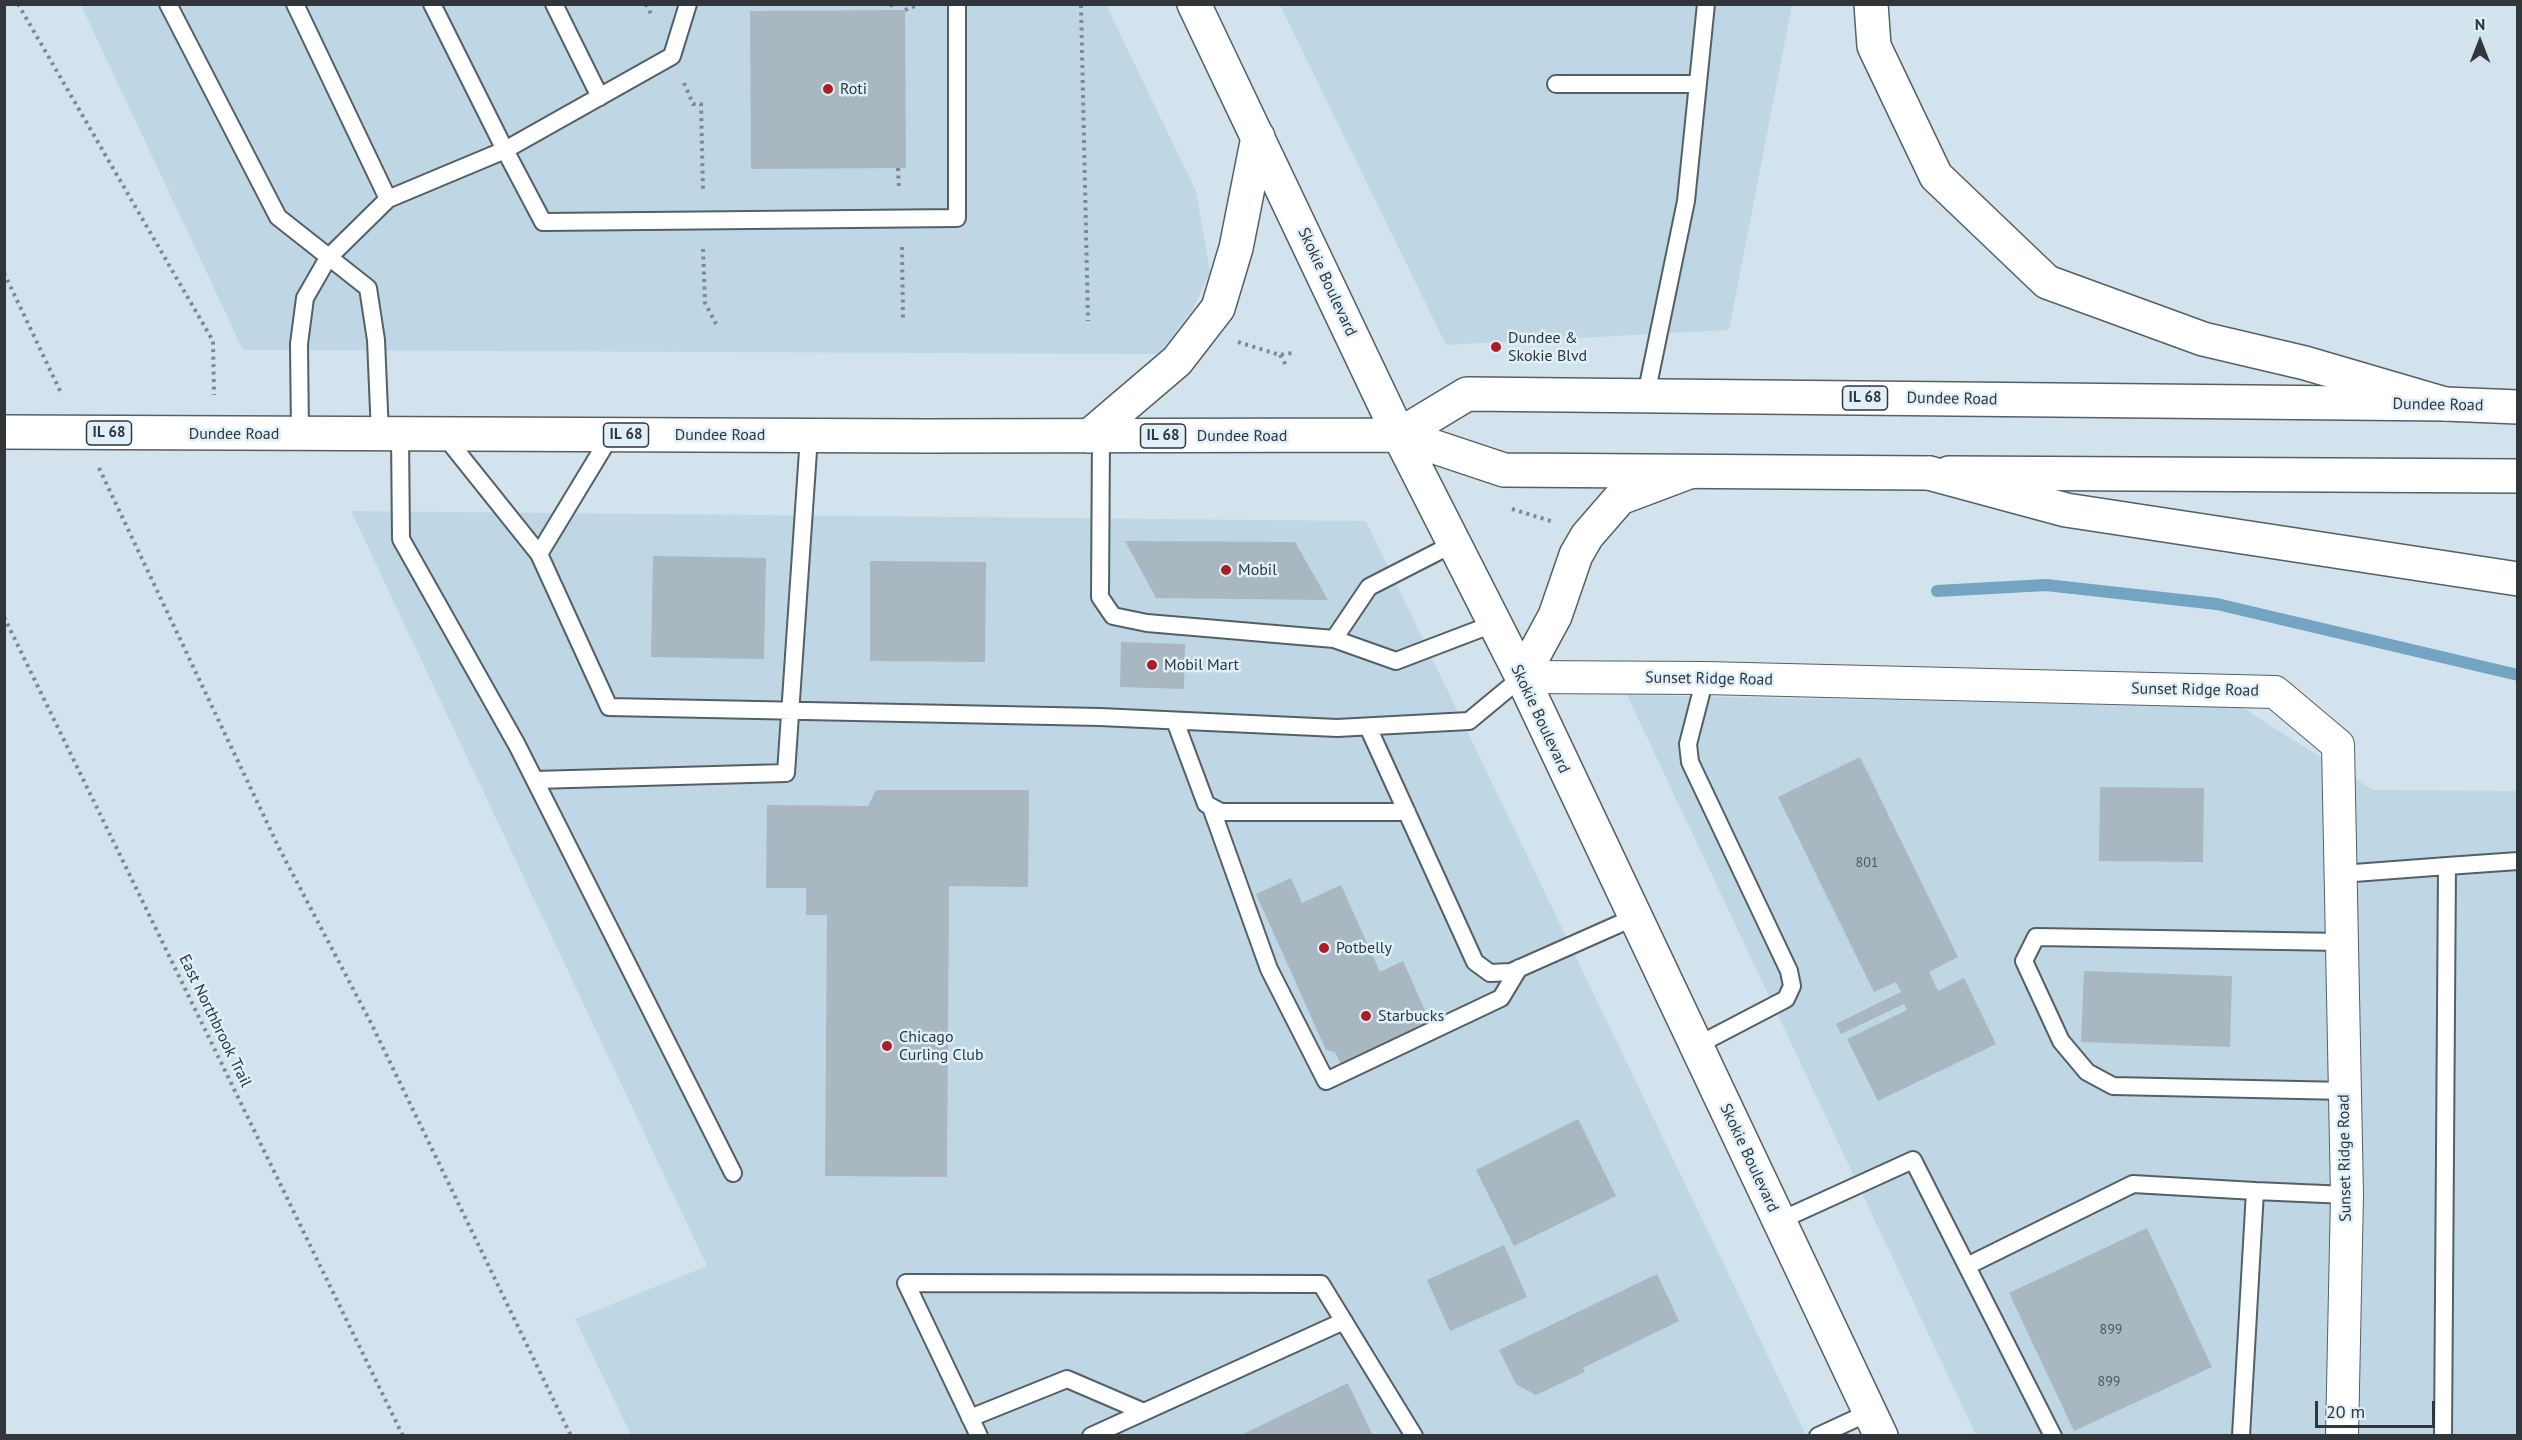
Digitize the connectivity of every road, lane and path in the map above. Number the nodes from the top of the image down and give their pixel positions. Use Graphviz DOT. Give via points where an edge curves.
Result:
graph roads {
  1 [pos="18,4"];
  2 [pos="168,4"];
  3 [pos="295,4"];
  4 [pos="432,4"];
  5 [pos="554,4"];
  6 [pos="646,4"];
  7 [pos="688,4"];
  8 [pos="891,4"];
  9 [pos="920,4"];
  10 [pos="957,4"];
  11 [pos="1194,4"];
  12 [pos="1706,4"];
  13 [pos="1871,4"];
  14 [pos="1081,5"];
  15 [pos="893,10"];
  16 [pos="905,10"];
  17 [pos="672,56"];
  18 [pos="1556,84"];
  19 [pos="1698,84"];
  20 [pos="600,97"];
  21 [pos="1258,136"];
  22 [pos="505,150"];
  23 [pos="388,200"];
  24 [pos="704,221"];
  25 [pos="328,258"];
  26 [pos="4,273"];
  27 [pos="1088,321"];
  28 [pos="716,324"];
  29 [pos="1231,341"];
  30 [pos="1292,353"];
  31 [pos="1280,355"];
  32 [pos="1286,365"];
  33 [pos="1646,395"];
  34 [pos="2445,404"];
  35 [pos="2517,407"];
  36 [pos="4,432"];
  37 [pos="83,433"];
  38 [pos="214,434"];
  39 [pos="300,434"];
  40 [pos="390,434"];
  41 [pos="443,434"];
  42 [pos="611,435"];
  43 [pos="1399,435"];
  44 [pos="809,436"];
  45 [pos="1095,436"];
  46 [pos="1692,470"];
  47 [pos="1929,473"];
  48 [pos="2517,476"];
  49 [pos="1506,507"];
  50 [pos="1559,524"];
  51 [pos="1453,544"];
  52 [pos="539,554"];
  53 [pos="2517,579"];
  54 [pos="4,618"];
  55 [pos="1493,624"];
  56 [pos="1334,639"];
  57 [pos="1522,677"];
  58 [pos="1705,678"];
  59 [pos="790,711"];
  60 [pos="1175,721"];
  61 [pos="1368,727"];
  62 [pos="535,780"];
  63 [pos="1212,810"];
  64 [pos="1407,812"];
  65 [pos="2517,861"];
  66 [pos="2447,866"];
  67 [pos="2341,874"];
  68 [pos="1635,917"];
  69 [pos="2342,942"];
  70 [pos="1519,968"];
  71 [pos="1696,1046"];
  72 [pos="2345,1091"];
  73 [pos="733,1173"];
  74 [pos="2255,1191"];
  75 [pos="2347,1195"];
  76 [pos="1779,1221"];
  77 [pos="1967,1266"];
  78 [pos="1344,1321"];
  79 [pos="1144,1412"];
  80 [pos="970,1418"];
  81 [pos="1875,1424"];
  82 [pos="403,1436"];
  83 [pos="571,1436"];
  84 [pos="979,1436"];
  85 [pos="1091,1436"];
  86 [pos="1414,1436"];
  87 [pos="1818,1436"];
  88 [pos="2053,1436"];
  89 [pos="2241,1436"];
  90 [pos="2343,1436"];
  91 [pos="2443,1436"];
  1 -- 38 [label="path" via="213,341"];
  2 -- 25 [label="lane" via="278,217"];
  3 -- 23 [label="lane"];
  4 -- 22 [label="lane"];
  5 -- 20 [label="lane"];
  6 -- 17 [label="path"];
  7 -- 17 [label="lane"];
  8 -- 15 [label="path"];
  9 -- 16 [label="path"];
  10 -- 24 [label="lane" via="957,218"];
  11 -- 21 [label="main road, Skokie Boulevard"];
  12 -- 19 [label="lane"];
  13 -- 34 [label="main road" via="1874,46 1936,176 2047,282 2203,339 2305,363"];
  14 -- 27 [label="path"];
  17 -- 20 [label="lane"];
  17 -- 24 [label="path" via="693,104 702,104"];
  18 -- 19 [label="lane"];
  19 -- 33 [label="lane" via="1686,201"];
  20 -- 22 [label="lane"];
  21 -- 43 [label="main road, Skokie Boulevard"];
  21 -- 45 [label="main road" via="1236,248 1218,308 1177,361"];
  22 -- 23 [label="lane"];
  22 -- 24 [label="lane" via="543,222"];
  23 -- 25 [label="lane"];
  24 -- 28 [label="path" via="705,303"];
  25 -- 39 [label="lane" via="305,298 299,344"];
  25 -- 40 [label="lane" via="368,288"];
  26 -- 37 [label="path" via="46,365"];
  29 -- 31 [label="path"];
  30 -- 31 [label="path"];
  31 -- 32 [label="path"];
  33 -- 34 [label="main road, Dundee Road / IL 68"];
  33 -- 43 [label="main road, Dundee Road / IL 68" via="1467,394"];
  34 -- 35 [label="main road, Dundee Road / IL 68"];
  36 -- 37 [label="main road, Dundee Road / IL 68"];
  37 -- 38 [label="main road, Dundee Road / IL 68"];
  37 -- 83 [label="path" via="279,848 371,1023"];
  38 -- 39 [label="main road, Dundee Road / IL 68"];
  39 -- 40 [label="main road, Dundee Road / IL 68"];
  40 -- 41 [label="main road, Dundee Road / IL 68"];
  40 -- 62 [label="lane" via="401,539"];
  41 -- 42 [label="main road, Dundee Road / IL 68"];
  41 -- 52 [label="lane"];
  42 -- 44 [label="main road, Dundee Road / IL 68"];
  42 -- 52 [label="lane"];
  43 -- 45 [label="main road, Dundee Road / IL 68"];
  43 -- 46 [label="main road, Dundee Road / IL 68" via="1504,470"];
  43 -- 51 [label="main road, Skokie Boulevard"];
  44 -- 45 [label="main road, Dundee Road / IL 68"];
  44 -- 59 [label="lane"];
  45 -- 56 [label="lane" via="1100,597 1113,616 1147,623"];
  46 -- 47 [label="main road, Dundee Road / IL 68"];
  46 -- 57 [label="main road" via="1620,498 1587,536 1576,555 1555,616"];
  47 -- 48 [label="main road, Dundee Road"];
  47 -- 53 [label="main road" via="2066,510"];
  49 -- 50 [label="path"];
  51 -- 55 [label="main road, Skokie Boulevard"];
  51 -- 56 [label="lane" via="1369,588"];
  52 -- 59 [label="lane" via="609,707"];
  54 -- 82 [label="path, East Northbrook Trail"];
  55 -- 56 [label="lane" via="1396,661"];
  55 -- 57 [label="main road, Skokie Boulevard"];
  57 -- 58 [label="street, Sunset Ridge Road"];
  57 -- 61 [label="lane" via="1469,721"];
  57 -- 68 [label="main road, Skokie Boulevard"];
  58 -- 67 [label="street, Sunset Ridge Road" via="2275,692 2338,745"];
  58 -- 71 [label="lane" via="1688,744 1690,762 1789,971 1791,986 1786,999"];
  59 -- 60 [label="lane"];
  59 -- 62 [label="lane" via="786,773"];
  60 -- 61 [label="lane"];
  60 -- 63 [label="lane" via="1206,804"];
  61 -- 64 [label="lane"];
  62 -- 73 [label="lane"];
  63 -- 64 [label="lane"];
  63 -- 70 [label="lane" via="1269,969 1326,1081 1501,998"];
  64 -- 70 [label="lane" via="1475,962 1490,973"];
  65 -- 66 [label="lane"];
  66 -- 67 [label="lane"];
  66 -- 91 [label="lane"];
  67 -- 69 [label="street, Sunset Ridge Road"];
  68 -- 70 [label="lane"];
  68 -- 71 [label="main road, Skokie Boulevard"];
  69 -- 72 [label="street, Sunset Ridge Road"];
  69 -- 72 [label="lane" via="2036,937 2024,961 2061,1041 2087,1072 2113,1086"];
  71 -- 76 [label="main road, Skokie Boulevard"];
  72 -- 75 [label="street, Sunset Ridge Road"];
  74 -- 75 [label="lane"];
  74 -- 77 [label="lane" via="2133,1184"];
  74 -- 89 [label="lane"];
  75 -- 90 [label="street, Sunset Ridge Road"];
  76 -- 77 [label="lane" via="1913,1160"];
  76 -- 81 [label="main road, Skokie Boulevard"];
  77 -- 88 [label="lane"];
  78 -- 79 [label="lane"];
  78 -- 80 [label="lane" via="1322,1284 906,1283"];
  78 -- 86 [label="lane"];
  79 -- 80 [label="lane" via="1068,1379"];
  79 -- 85 [label="lane"];
  80 -- 84 [label="lane"];
  81 -- 87 [label="lane"];
}
